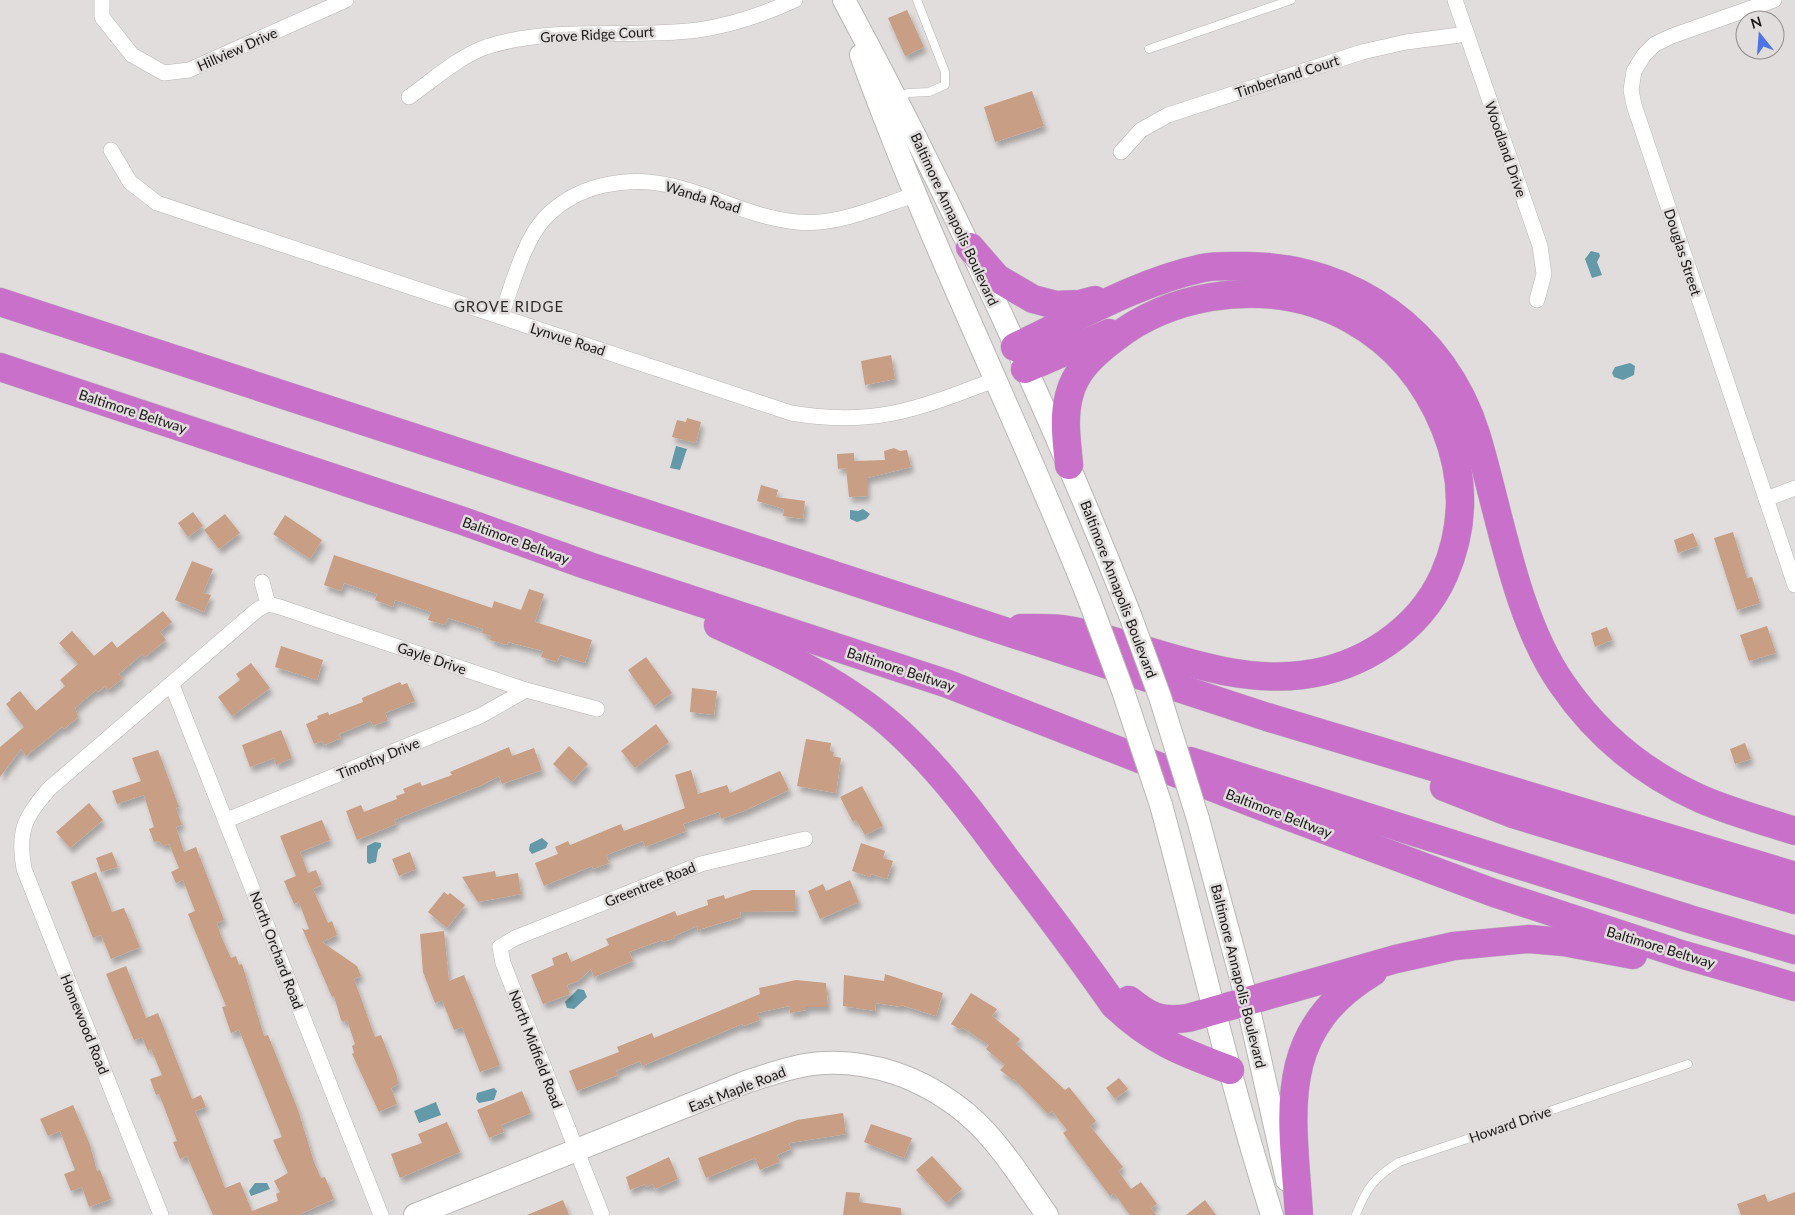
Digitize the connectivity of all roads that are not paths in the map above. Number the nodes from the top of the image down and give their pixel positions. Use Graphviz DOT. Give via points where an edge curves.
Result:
graph roads {
  1 [pos="102,0"];
  2 [pos="346,0"];
  3 [pos="795,0"];
  4 [pos="842,0"];
  5 [pos="927,0"];
  6 [pos="1291,0"];
  7 [pos="1455,0"];
  8 [pos="1774,0"];
  9 [pos="918,2"];
  10 [pos="1467,34"];
  11 [pos="1149,49"];
  12 [pos="409,97"];
  13 [pos="897,99"];
  14 [pos="111,150"];
  15 [pos="1122,152"];
  16 [pos="914,194"];
  17 [pos="970,247"];
  18 [pos="1140,288"];
  19 [pos="1537,300"];
  20 [pos="0,302"];
  21 [pos="501,316"];
  22 [pos="1134,322"];
  23 [pos="1020,358"];
  24 [pos="0,367"];
  25 [pos="994,380"];
  26 [pos="1069,465"];
  27 [pos="1795,488"];
  28 [pos="1766,499"];
  29 [pos="589,566"];
  30 [pos="262,582"];
  31 [pos="1795,585"];
  32 [pos="268,604"];
  33 [pos="991,627"];
  34 [pos="948,684"];
  35 [pos="172,685"];
  36 [pos="526,690"];
  37 [pos="597,709"];
  38 [pos="1267,717"];
  39 [pos="226,820"];
  40 [pos="1795,831"];
  41 [pos="805,839"];
  42 [pos="1795,876"];
  43 [pos="1795,900"];
  44 [pos="1069,941"];
  45 [pos="500,947"];
  46 [pos="1795,950"];
  47 [pos="1396,959"];
  48 [pos="1795,987"];
  49 [pos="1795,994"];
  50 [pos="1247,1001"];
  51 [pos="1216,1010"];
  52 [pos="1688,1064"];
  53 [pos="1230,1070"];
  54 [pos="576,1151"];
  55 [pos="161,1215"];
  56 [pos="381,1215"];
  57 [pos="415,1215"];
  58 [pos="602,1215"];
  59 [pos="1047,1215"];
  60 [pos="1272,1215"];
  61 [pos="1295,1215"];
  62 [pos="1299,1215"];
  63 [pos="1356,1215"];
  1 -- 2 [label="street, Hillview Drive" via="102,17 118,40 132,56 164,73 189,70"];
  3 -- 12 [label="street, Grove Ridge Court" via="767,13 696,30 516,39 468,56"];
  4 -- 13 [label="main road, Baltimore Annapolis Boulevard"];
  4 -- 16 [label="main road, Baltimore Annapolis Boulevard"];
  5 -- 9 [label="lane"];
  6 -- 11 [label="lane"];
  7 -- 10 [label="street, Woodland Drive"];
  8 -- 28 [label="street, Douglas Street" via="1655,44 1634,71 1631,90"];
  9 -- 13 [label="lane" via="945,72 945,85 929,92 908,93"];
  10 -- 15 [label="street, Timberland Court" via="1362,52 1168,115 1142,130"];
  10 -- 19 [label="street, Woodland Drive" via="1540,246 1544,274"];
  13 -- 17 [label="main road, Baltimore Annapolis Boulevard"];
  14 -- 21 [label="street, Lynvue Road" via="130,182 158,203"];
  16 -- 21 [label="street, Wanda Road" via="854,215 798,222 765,217 674,186 640,181 608,183 560,204 543,220 529,243"];
  16 -- 25 [label="main road, Baltimore Annapolis Boulevard"];
  17 -- 18 [label="highway" via="997,278 1033,299 1048,303 1080,304"];
  17 -- 23 [label="main road, Baltimore Annapolis Boulevard"];
  18 -- 23 [label="highway"];
  18 -- 40 [label="highway" via="1206,267 1266,266 1299,270 1335,282 1392,313 1436,354 1465,402 1526,615 1560,682 1580,708 1609,740 1667,782 1703,800"];
  20 -- 33 [label="highway"];
  21 -- 25 [label="street, Lynvue Road" via="791,413 826,419 893,414 927,406"];
  22 -- 23 [label="highway"];
  22 -- 26 [label="highway" via="1081,369 1070,392 1065,416"];
  22 -- 33 [label="highway" via="1197,300 1255,293 1319,304 1353,319 1379,337 1404,360 1426,388 1451,443 1462,500 1452,556 1440,583 1407,627 1385,645 1335,668 1303,675 1272,677 1228,670 1066,629"];
  23 -- 25 [label="main road"];
  23 -- 26 [label="main road, Baltimore Annapolis Boulevard"];
  24 -- 29 [label="highway, Baltimore Beltway"];
  25 -- 51 [label="main road, Baltimore Annapolis Boulevard, bridge" via="1061,529 1123,691 1161,805"];
  26 -- 50 [label="main road, Baltimore Annapolis Boulevard, bridge" via="1160,697 1198,818"];
  27 -- 28 [label="street"];
  28 -- 31 [label="street, Douglas Street"];
  29 -- 34 [label="highway, Baltimore Beltway"];
  29 -- 44 [label="highway" via="780,653 858,700 935,768"];
  30 -- 32 [label="street"];
  32 -- 35 [label="street" via="257,610"];
  32 -- 36 [label="street, Gayle Drive"];
  33 -- 38 [label="highway"];
  34 -- 46 [label="highway"];
  34 -- 48 [label="highway, Baltimore Beltway" via="1411,864 1675,952"];
  35 -- 39 [label="street, North Orchard Road"];
  35 -- 55 [label="street, Homewood Road" via="50,788 31,809 21,831 20,851 24,869"];
  36 -- 37 [label="street, Gayle Drive"];
  36 -- 39 [label="street, Timothy Drive" via="480,716"];
  38 -- 42 [label="highway"];
  38 -- 43 [label="highway" via="1513,814"];
  39 -- 56 [label="street, North Orchard Road"];
  41 -- 45 [label="street, Greentree Road" via="701,864 515,938"];
  44 -- 51 [label="highway" via="1123,995 1157,1019 1188,1018"];
  44 -- 53 [label="highway" via="1114,1005 1137,1026 1162,1043"];
  45 -- 54 [label="street, North Midfield Road" via="502,963"];
  47 -- 49 [label="highway" via="1497,940 1564,942 1607,948"];
  47 -- 50 [label="highway"];
  47 -- 62 [label="highway" via="1352,985 1330,1006 1312,1032 1299,1060 1293,1106"];
  50 -- 51 [label="highway"];
  50 -- 61 [label="main road, Baltimore Annapolis Boulevard"];
  51 -- 53 [label="main road, Baltimore Annapolis Boulevard"];
  52 -- 63 [label="lane, Howard Drive" via="1399,1162 1379,1174 1364,1195"];
  53 -- 60 [label="main road, Baltimore Annapolis Boulevard"];
  54 -- 57 [label="main road, East Maple Road"];
  54 -- 58 [label="street, North Midfield Road"];
  54 -- 59 [label="main road, East Maple Road" via="780,1071 812,1064 850,1063 912,1078 942,1095 996,1145"];
}
